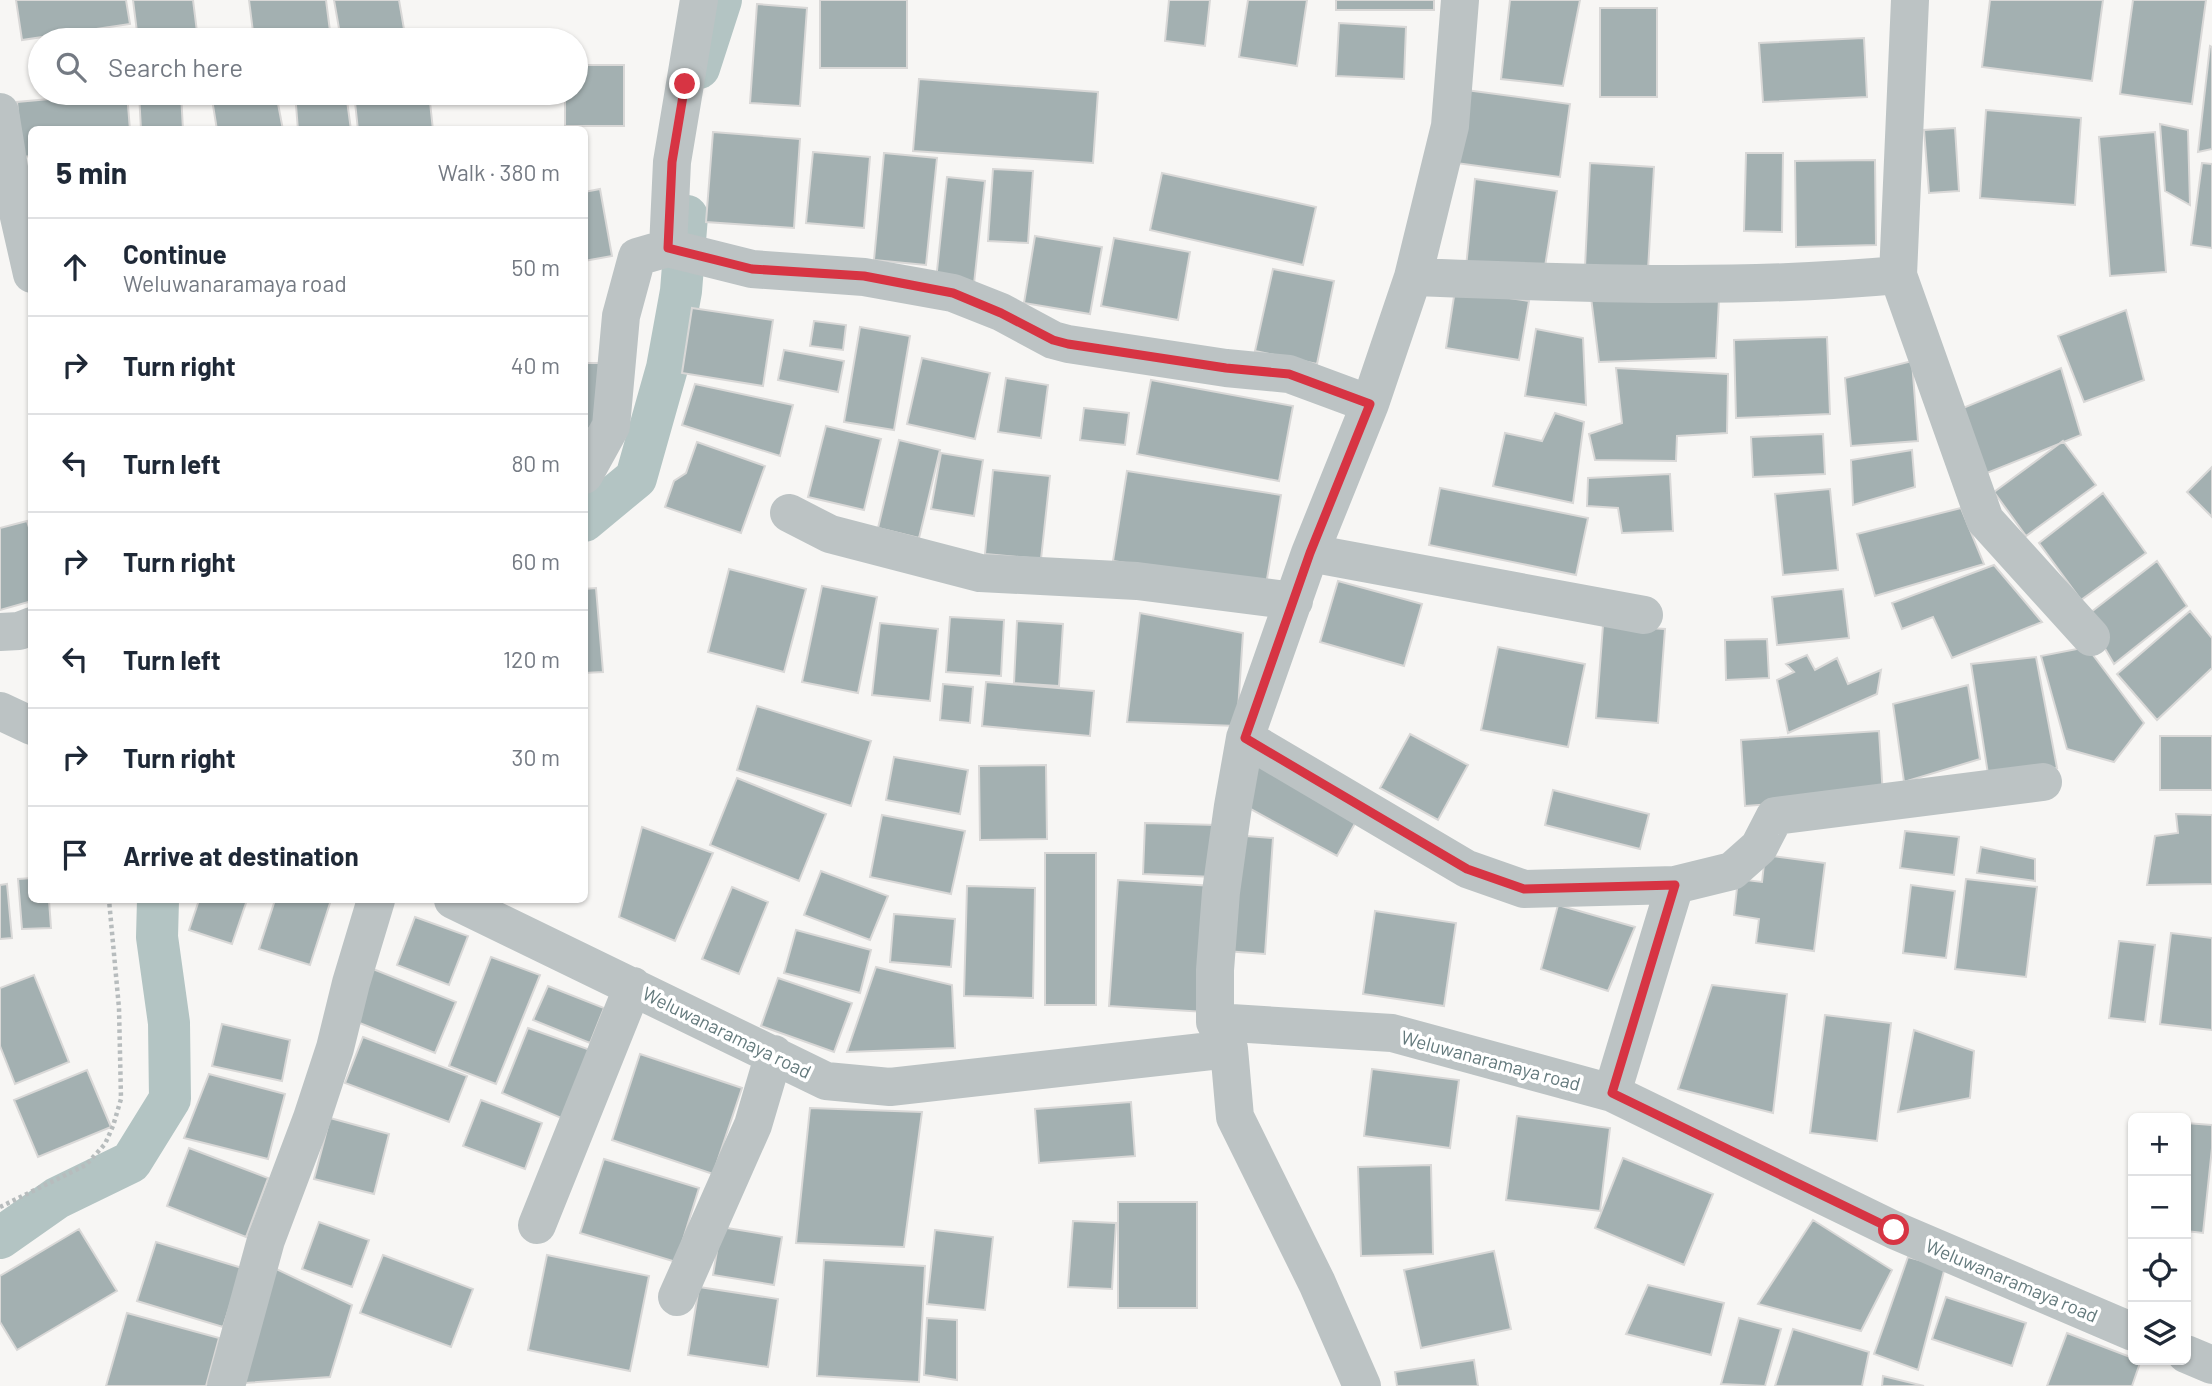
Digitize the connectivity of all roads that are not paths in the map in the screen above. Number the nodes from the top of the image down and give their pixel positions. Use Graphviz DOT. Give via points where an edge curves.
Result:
graph roads {
  1 [pos="699,0"];
  2 [pos="1460,0"];
  3 [pos="1910,0"];
  4 [pos="0,112"];
  5 [pos="28,246"];
  6 [pos="668,248"];
  7 [pos="1898,275"];
  8 [pos="1413,277"];
  9 [pos="1370,404"];
  10 [pos="588,468"];
  11 [pos="789,513"];
  12 [pos="1310,553"];
  13 [pos="1294,601"];
  14 [pos="1644,615"];
  15 [pos="28,628"];
  16 [pos="0,632"];
  17 [pos="2091,637"];
  18 [pos="0,711"];
  19 [pos="28,724"];
  20 [pos="1245,738"];
  21 [pos="2043,782"];
  22 [pos="1675,885"];
  23 [pos="375,903"];
  24 [pos="459,903"];
  25 [pos="633,986"];
  26 [pos="1222,1036"];
  27 [pos="775,1054"];
  28 [pos="1612,1093"];
  29 [pos="537,1225"];
  30 [pos="677,1297"];
  31 [pos="2128,1330"];
  32 [pos="2191,1356"];
  33 [pos="2212,1366"];
  34 [pos="226,1386"];
  35 [pos="1362,1386"];
  1 -- 6 [label="street" via="672,162"];
  2 -- 8 [label="street" via="1450,126"];
  3 -- 7 [label="street"];
  4 -- 5 [label="street"];
  6 -- 9 [label="street" via="752,269 864,276 953,293 1060,342 1289,374"];
  6 -- 10 [label="street" via="638,257 621,316 611,426"];
  7 -- 8 [label="street" via="1651,285"];
  7 -- 17 [label="street" via="1985,520"];
  8 -- 9 [label="street"];
  9 -- 12 [label="street"];
  11 -- 13 [label="street" via="830,534 980,573 1137,581"];
  12 -- 13 [label="street"];
  12 -- 14 [label="street"];
  13 -- 20 [label="street"];
  15 -- 16 [label="street"];
  18 -- 19 [label="street"];
  20 -- 22 [label="street" via="1467,869 1524,889"];
  20 -- 26 [label="street" via="1215,970"];
  21 -- 22 [label="street" via="1775,816 1759,848 1732,871"];
  22 -- 28 [label="street"];
  23 -- 34 [label="street" via="316,1107 266,1240"];
  24 -- 25 [label="street, Weluwanaramaya road"];
  25 -- 27 [label="street, Weluwanaramaya road"];
  25 -- 29 [label="street"];
  26 -- 27 [label="street, Weluwanaramaya road" via="890,1087 826,1081"];
  26 -- 28 [label="street, Weluwanaramaya road" via="1392,1033"];
  26 -- 35 [label="street" via="1235,1117"];
  27 -- 30 [label="street" via="753,1125"];
  28 -- 31 [label="street, Weluwanaramaya road" via="1894,1230"];
  32 -- 33 [label="street"];
}
